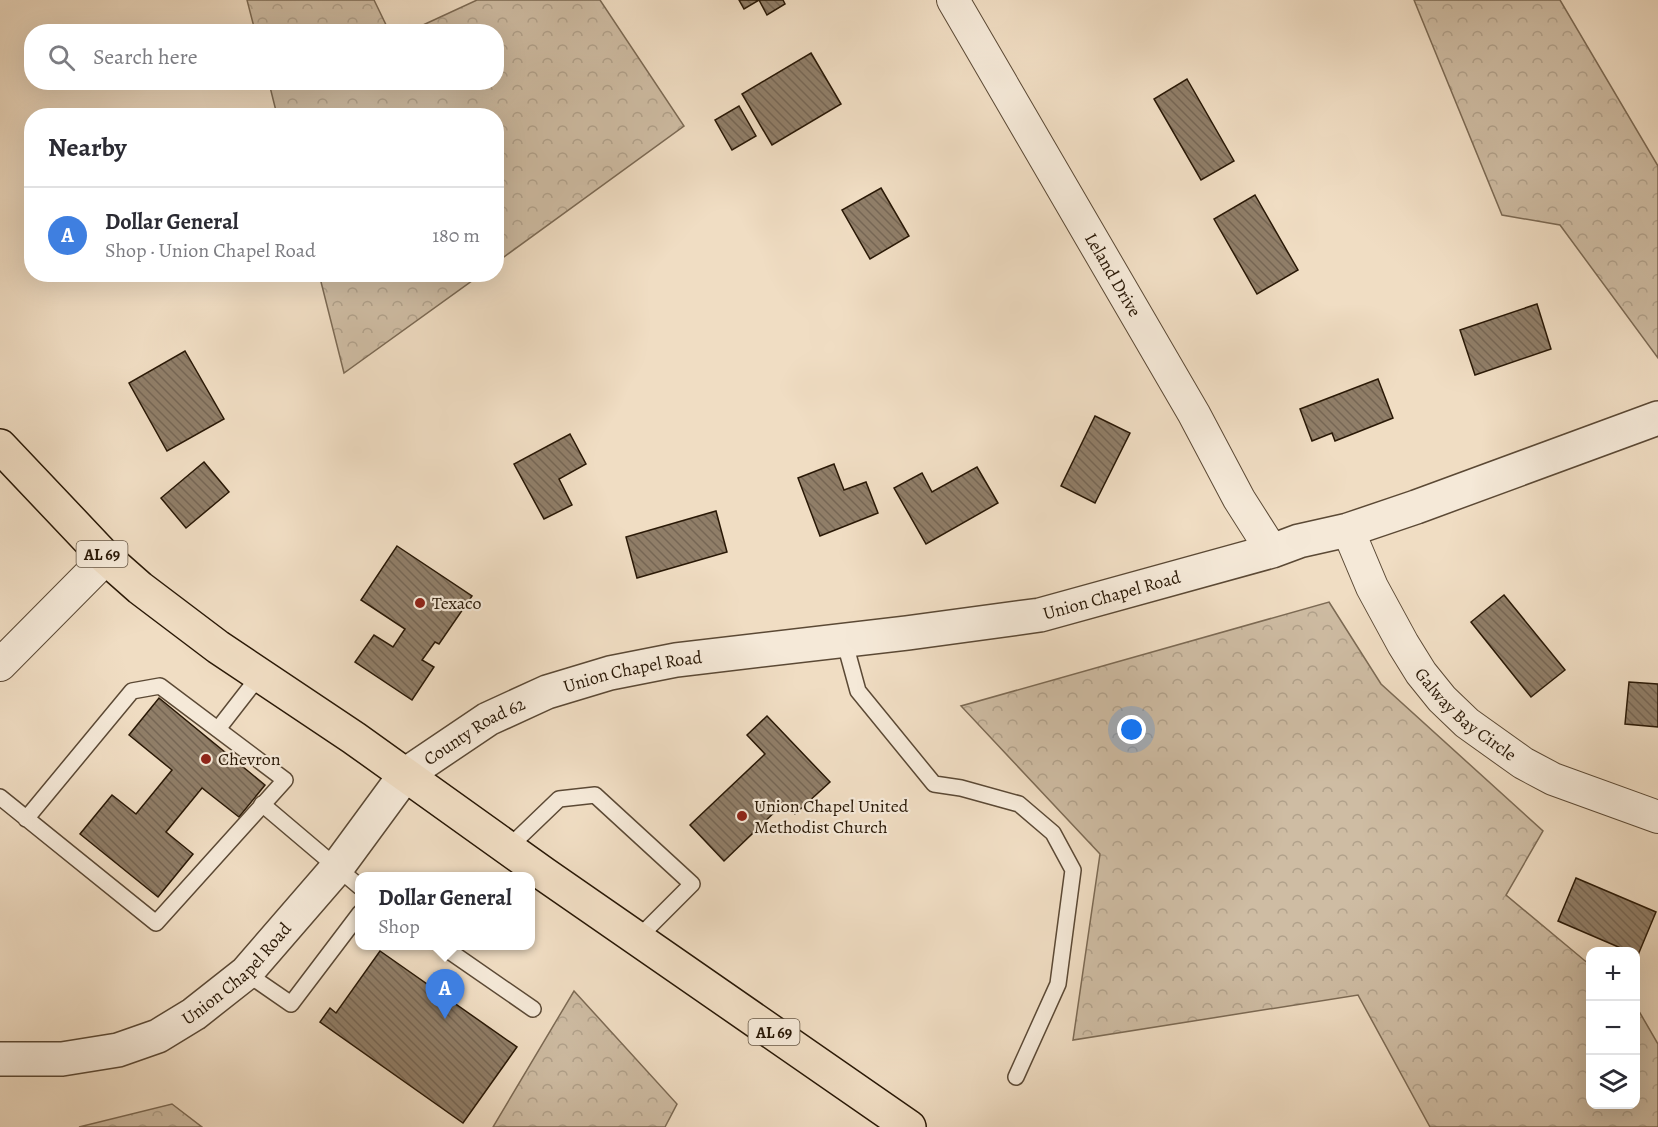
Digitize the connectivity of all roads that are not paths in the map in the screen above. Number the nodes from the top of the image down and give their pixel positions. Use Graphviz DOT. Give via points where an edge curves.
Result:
graph roads {
  1 [pos="953,0"];
  2 [pos="1658,418"];
  3 [pos="0,446"];
  4 [pos="1348,530"];
  5 [pos="1272,551"];
  6 [pos="106,558"];
  7 [pos="844,640"];
  8 [pos="0,665"];
  9 [pos="260,675"];
  10 [pos="547,692"];
  11 [pos="218,729"];
  12 [pos="405,775"];
  13 [pos="0,797"];
  14 [pos="262,804"];
  15 [pos="1658,817"];
  16 [pos="26,819"];
  17 [pos="508,848"];
  18 [pos="348,878"];
  19 [pos="355,920"];
  20 [pos="637,939"];
  21 [pos="449,950"];
  22 [pos="246,973"];
  23 [pos="533,1009"];
  24 [pos="0,1059"];
  25 [pos="1016,1077"];
  26 [pos="909,1127"];
  1 -- 5 [label="street, Leland Drive"];
  2 -- 4 [label="street, Union Chapel Road"];
  3 -- 6 [label="main road, AL 69"];
  4 -- 5 [label="street, Union Chapel Road"];
  4 -- 15 [label="street, Galway Bay Circle" via="1402,644 1442,699 1467,723 1553,779"];
  5 -- 7 [label="street, Union Chapel Road" via="1040,615"];
  6 -- 8 [label="street"];
  6 -- 9 [label="main road, AL 69" via="140,588"];
  7 -- 10 [label="street, Union Chapel Road" via="676,660 610,673"];
  7 -- 25 [label="lane" via="858,691 934,784 1019,804 1053,833 1073,870 1058,984"];
  9 -- 11 [label="lane"];
  9 -- 12 [label="main road, AL 69"];
  10 -- 12 [label="street, County Road 62" via="488,719"];
  11 -- 14 [label="lane" via="285,780"];
  11 -- 16 [label="lane" via="160,686 132,691"];
  12 -- 17 [label="main road, AL 69"];
  12 -- 18 [label="street, Union Chapel Road"];
  13 -- 16 [label="lane"];
  14 -- 16 [label="lane" via="156,923"];
  14 -- 18 [label="lane"];
  17 -- 20 [label="main road, AL 69"];
  17 -- 20 [label="lane" via="559,800 596,795 692,884"];
  18 -- 22 [label="street, Union Chapel Road"];
  19 -- 22 [label="lane" via="291,1004"];
  20 -- 26 [label="main road, AL 69"];
  21 -- 23 [label="lane"];
  22 -- 24 [label="street, Union Chapel Road" via="194,1014 158,1035 118,1050 62,1059"];
}
